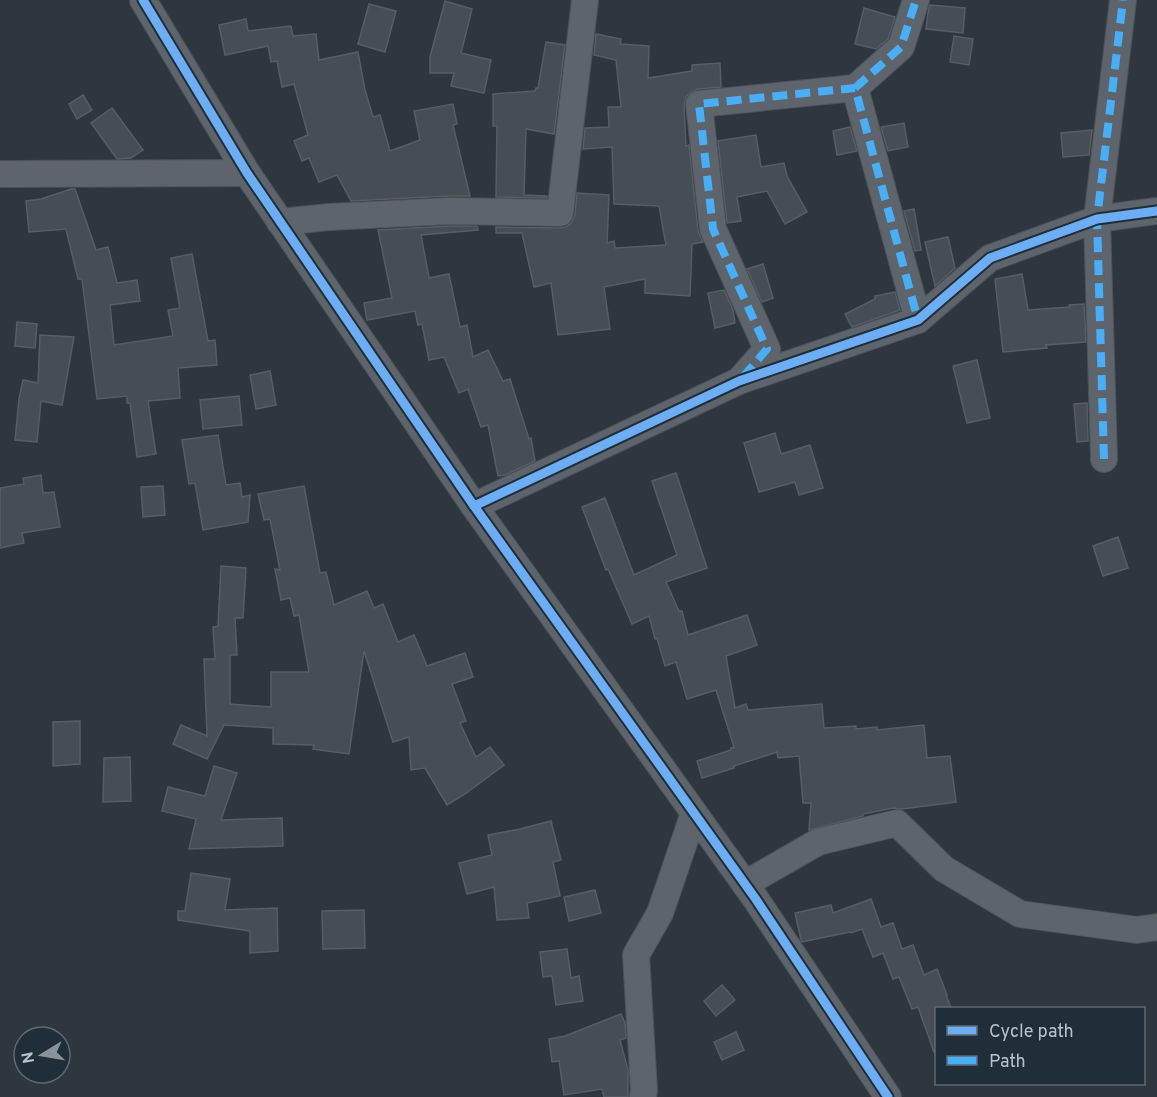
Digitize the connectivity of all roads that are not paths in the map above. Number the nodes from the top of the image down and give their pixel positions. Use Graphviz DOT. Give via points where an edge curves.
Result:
graph roads {
  1 [pos="143,0"];
  2 [pos="585,0"];
  3 [pos="916,0"];
  4 [pos="1123,0"];
  5 [pos="855,88"];
  6 [pos="247,173"];
  7 [pos="0,174"];
  8 [pos="1157,211"];
  9 [pos="1097,219"];
  10 [pos="280,222"];
  11 [pos="918,321"];
  12 [pos="739,381"];
  13 [pos="1104,459"];
  14 [pos="474,506"];
  15 [pos="694,813"];
  16 [pos="745,884"];
  17 [pos="1157,927"];
  18 [pos="643,1097"];
  19 [pos="888,1097"];
  1 -- 6 [label="street"];
  2 -- 10 [label="street" via="560,213 450,211"];
  3 -- 5 [label="street" via="901,47"];
  4 -- 9 [label="street"];
  5 -- 11 [label="street"];
  5 -- 12 [label="street" via="699,104 713,229 766,349"];
  6 -- 7 [label="street"];
  6 -- 10 [label="street"];
  8 -- 9 [label="street"];
  9 -- 11 [label="street" via="990,258"];
  9 -- 13 [label="street"];
  10 -- 14 [label="street"];
  11 -- 12 [label="street"];
  12 -- 14 [label="street"];
  14 -- 15 [label="street"];
  15 -- 16 [label="street"];
  15 -- 18 [label="street" via="660,913 636,955"];
  16 -- 17 [label="street" via="818,842 897,823 944,868 1020,914 1137,930"];
  16 -- 19 [label="street"];
}
